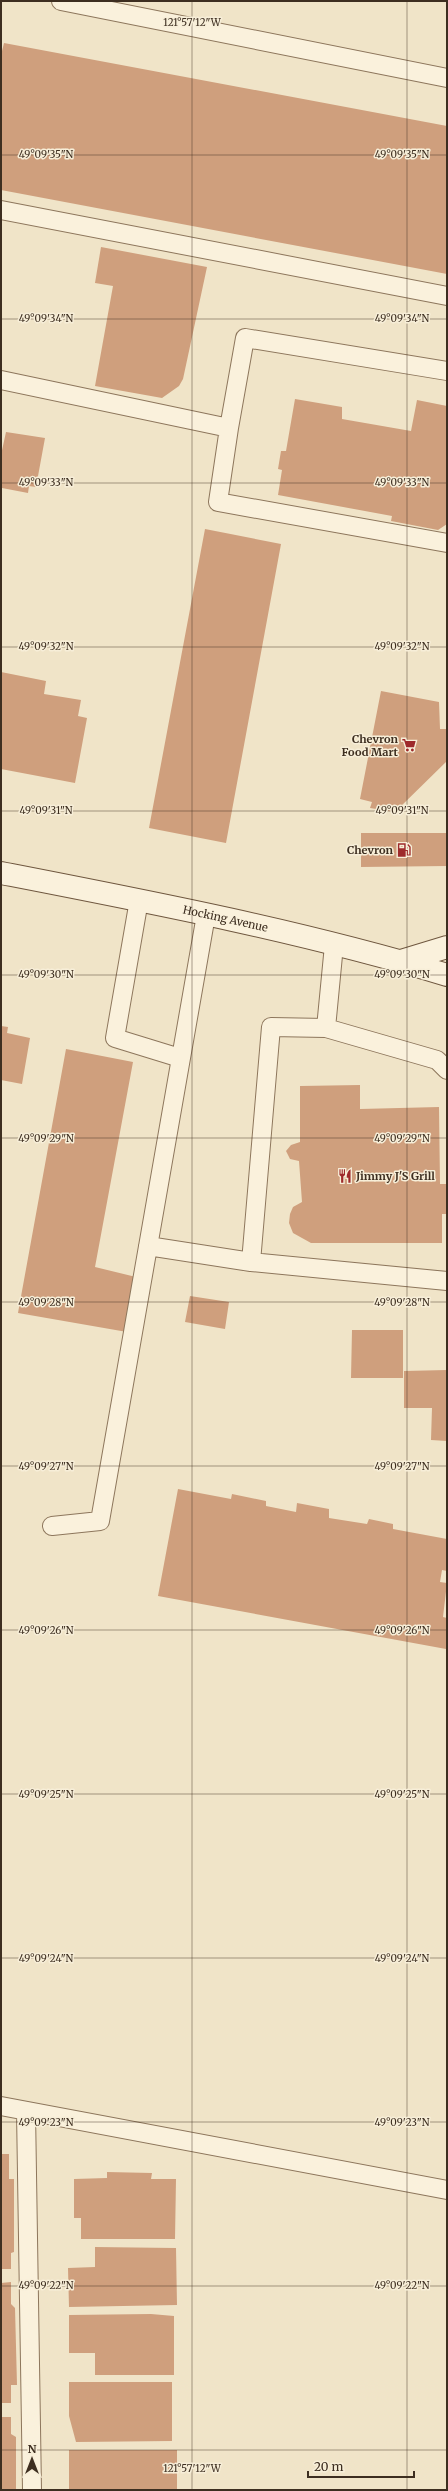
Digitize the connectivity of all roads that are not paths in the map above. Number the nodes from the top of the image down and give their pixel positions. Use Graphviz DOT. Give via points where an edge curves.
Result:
graph roads {
  1 [pos="61,1"];
  2 [pos="447,78"];
  3 [pos="1,210"];
  4 [pos="447,296"];
  5 [pos="447,371"];
  6 [pos="1,380"];
  7 [pos="229,428"];
  8 [pos="447,543"];
  9 [pos="1,873"];
  10 [pos="139,900"];
  11 [pos="206,915"];
  12 [pos="334,945"];
  13 [pos="447,947"];
  14 [pos="401,961"];
  15 [pos="447,975"];
  16 [pos="326,1028"];
  17 [pos="180,1058"];
  18 [pos="447,1070"];
  19 [pos="148,1246"];
  20 [pos="251,1262"];
  21 [pos="447,1281"];
  22 [pos="52,1526"];
  23 [pos="1,2106"];
  24 [pos="26,2111"];
  25 [pos="447,2190"];
  26 [pos="32,2490"];
  1 -- 2 [label="lane"];
  3 -- 4 [label="lane"];
  5 -- 7 [label="lane" via="245,338"];
  6 -- 7 [label="lane"];
  7 -- 8 [label="lane" via="218,502"];
  9 -- 10 [label="street, Hocking Avenue"];
  10 -- 11 [label="street, Hocking Avenue"];
  10 -- 17 [label="lane" via="115,1038"];
  11 -- 12 [label="street, Hocking Avenue"];
  11 -- 17 [label="lane"];
  12 -- 14 [label="street, Hocking Avenue"];
  12 -- 16 [label="lane"];
  13 -- 14 [label="street"];
  14 -- 15 [label="street, Hocking Avenue"];
  16 -- 18 [label="lane" via="437,1060"];
  16 -- 20 [label="lane" via="271,1027"];
  17 -- 19 [label="lane"];
  19 -- 20 [label="lane"];
  19 -- 22 [label="lane" via="100,1521"];
  20 -- 21 [label="lane"];
  23 -- 24 [label="lane"];
  24 -- 25 [label="lane"];
  24 -- 26 [label="lane"];
}
